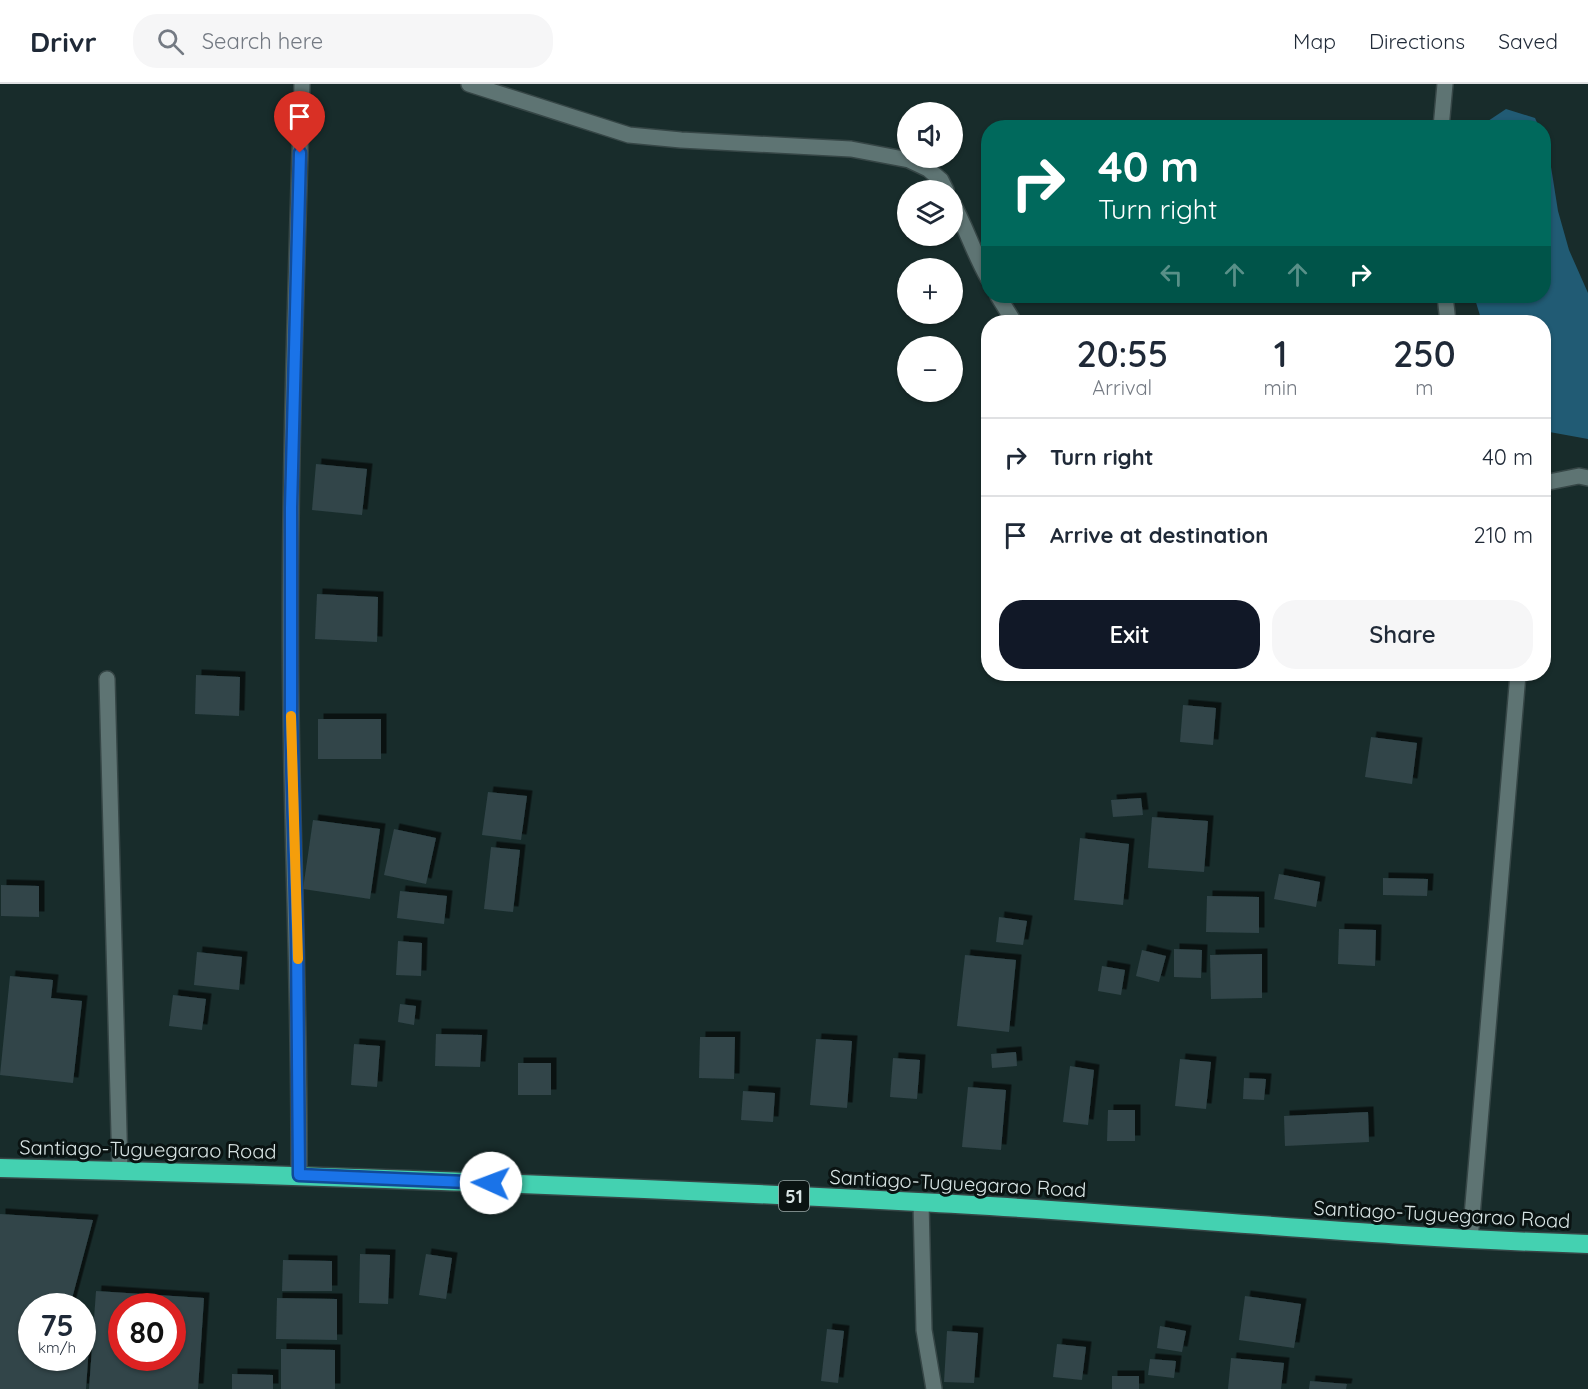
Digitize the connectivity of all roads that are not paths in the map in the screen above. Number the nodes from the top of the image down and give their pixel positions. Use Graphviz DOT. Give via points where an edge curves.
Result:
graph roads {
  1 [pos="302,84"];
  2 [pos="470,84"];
  3 [pos="1445,84"];
  4 [pos="1442,120"];
  5 [pos="941,180"];
  6 [pos="963,221"];
  7 [pos="981,265"];
  8 [pos="1588,478"];
  9 [pos="1551,482"];
  10 [pos="107,679"];
  11 [pos="1517,681"];
  12 [pos="0,1168"];
  13 [pos="120,1171"];
  14 [pos="299,1175"];
  15 [pos="921,1202"];
  16 [pos="1470,1240"];
  17 [pos="1588,1244"];
  18 [pos="934,1389"];
  1 -- 14 [label="street" via="291,554"];
  2 -- 5 [label="street" via="629,135 852,149 909,160"];
  3 -- 4 [label="street"];
  6 -- 7 [label="street"];
  8 -- 9 [label="street"];
  10 -- 13 [label="street"];
  11 -- 16 [label="street"];
  12 -- 13 [label="highway, Santiago-Tuguegarao Road / 51"];
  13 -- 14 [label="highway, Santiago-Tuguegarao Road / 51"];
  14 -- 15 [label="highway, Santiago-Tuguegarao Road / 51"];
  15 -- 16 [label="highway, Santiago-Tuguegarao Road / 51"];
  15 -- 18 [label="street" via="924,1330"];
  16 -- 17 [label="highway, Santiago-Tuguegarao Road / 51"];
}
